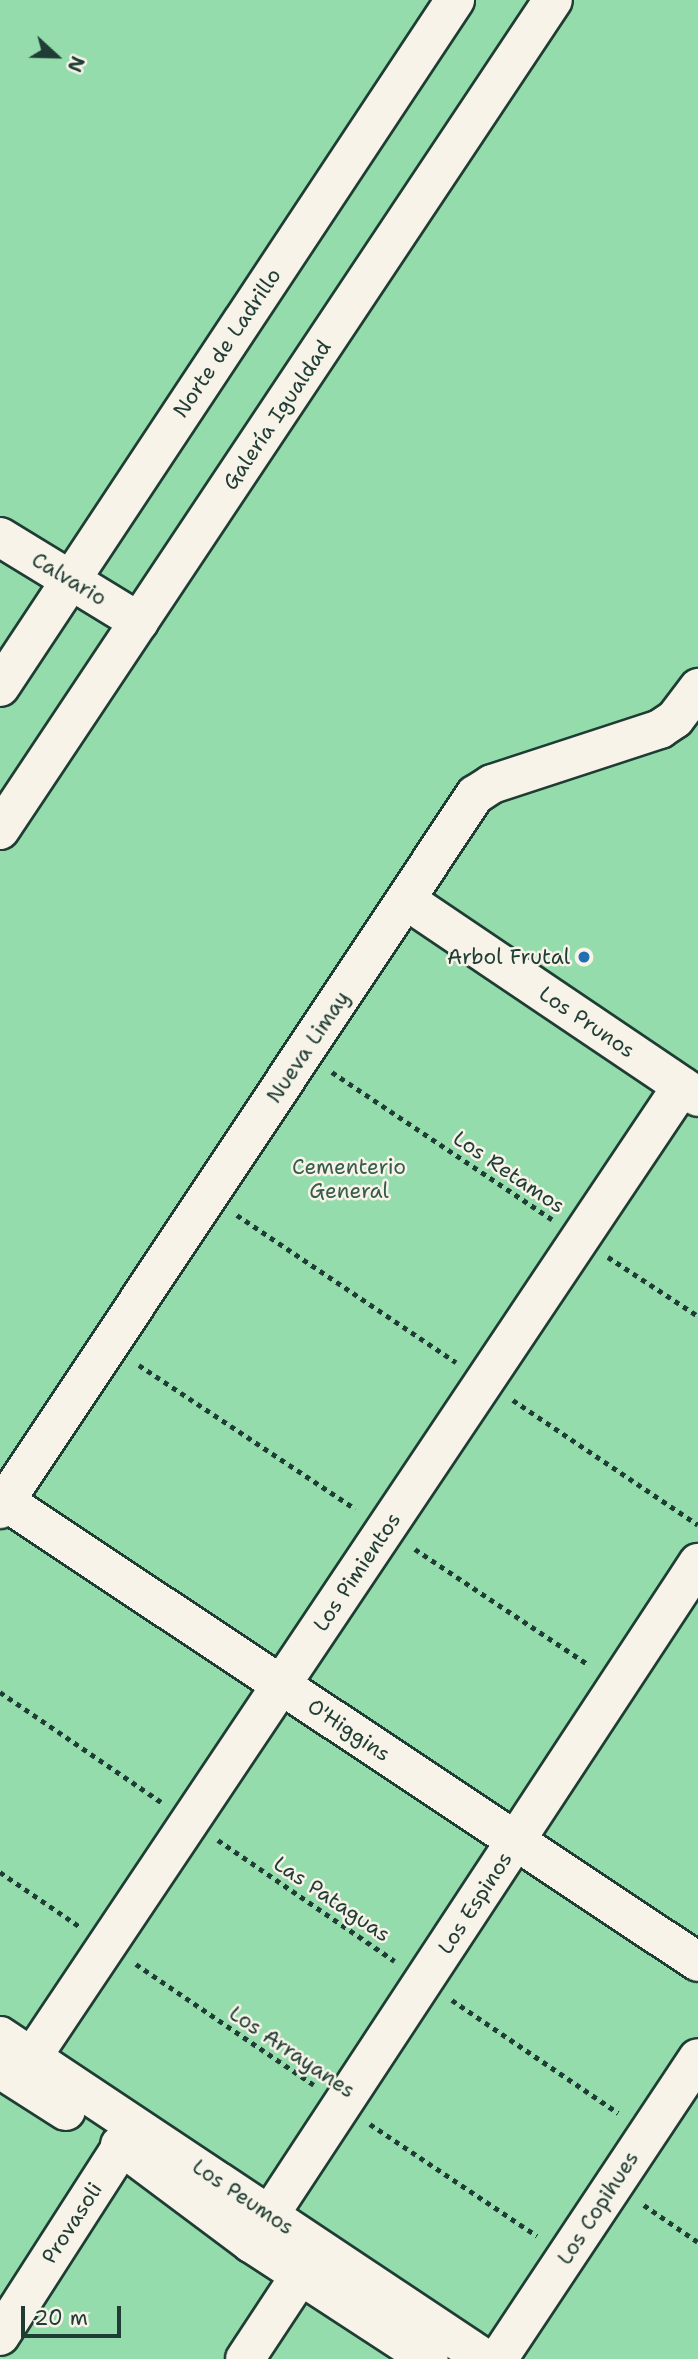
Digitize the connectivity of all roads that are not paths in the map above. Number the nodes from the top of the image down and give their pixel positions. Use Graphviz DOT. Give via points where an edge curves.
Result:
graph roads {
  1 [pos="455,0"];
  2 [pos="553,0"];
  3 [pos="0,537"];
  4 [pos="71,580"];
  5 [pos="139,622"];
  6 [pos="0,687"];
  7 [pos="698,688"];
  8 [pos="0,830"];
  9 [pos="406,900"];
  10 [pos="690,1091"];
  11 [pos="2,1503"];
  12 [pos="698,1563"];
  13 [pos="281,1685"];
  14 [pos="516,1841"];
  15 [pos="698,1962"];
  16 [pos="0,2036"];
  17 [pos="698,2058"];
  18 [pos="16,2063"];
  19 [pos="122,2146"];
  20 [pos="260,2229"];
  21 [pos="301,2274"];
  22 [pos="0,2336"];
  23 [pos="245,2359"];
  24 [pos="429,2359"];
  25 [pos="485,2359"];
  26 [pos="498,2359"];
  1 -- 4 [label="street, Norte de Ladrillo"];
  2 -- 5 [label="street, Galería Igualdad"];
  3 -- 4 [label="street, Calvario"];
  4 -- 5 [label="street, Calvario"];
  4 -- 6 [label="street, Norte de Ladrillo"];
  5 -- 8 [label="street, Galería Igualdad"];
  7 -- 9 [label="street, Nueva Limay" via="675,719 660,729 492,784 475,795"];
  9 -- 10 [label="street, Los Prunos"];
  9 -- 11 [label="street, Nueva Limay"];
  10 -- 13 [label="street, Los Pimientos" via="581,1238"];
  11 -- 13 [label="street, O'Higgins"];
  12 -- 14 [label="street, Los Espinos"];
  13 -- 14 [label="street, O'Higgins"];
  13 -- 18 [label="street, Los Pimientos" via="107,1945"];
  14 -- 15 [label="street, O'Higgins"];
  14 -- 20 [label="street, Los Espinos"];
  16 -- 18 [label="street, Los Peumos"];
  17 -- 26 [label="street, Los Copihues"];
  18 -- 19 [label="street"];
  18 -- 20 [label="street, Los Peumos"];
  19 -- 20 [label="street"];
  19 -- 22 [label="street, Provasoli"];
  20 -- 21 [label="street"];
  20 -- 25 [label="street, Los Peumos"];
  21 -- 23 [label="street"];
  21 -- 24 [label="street"];
}
